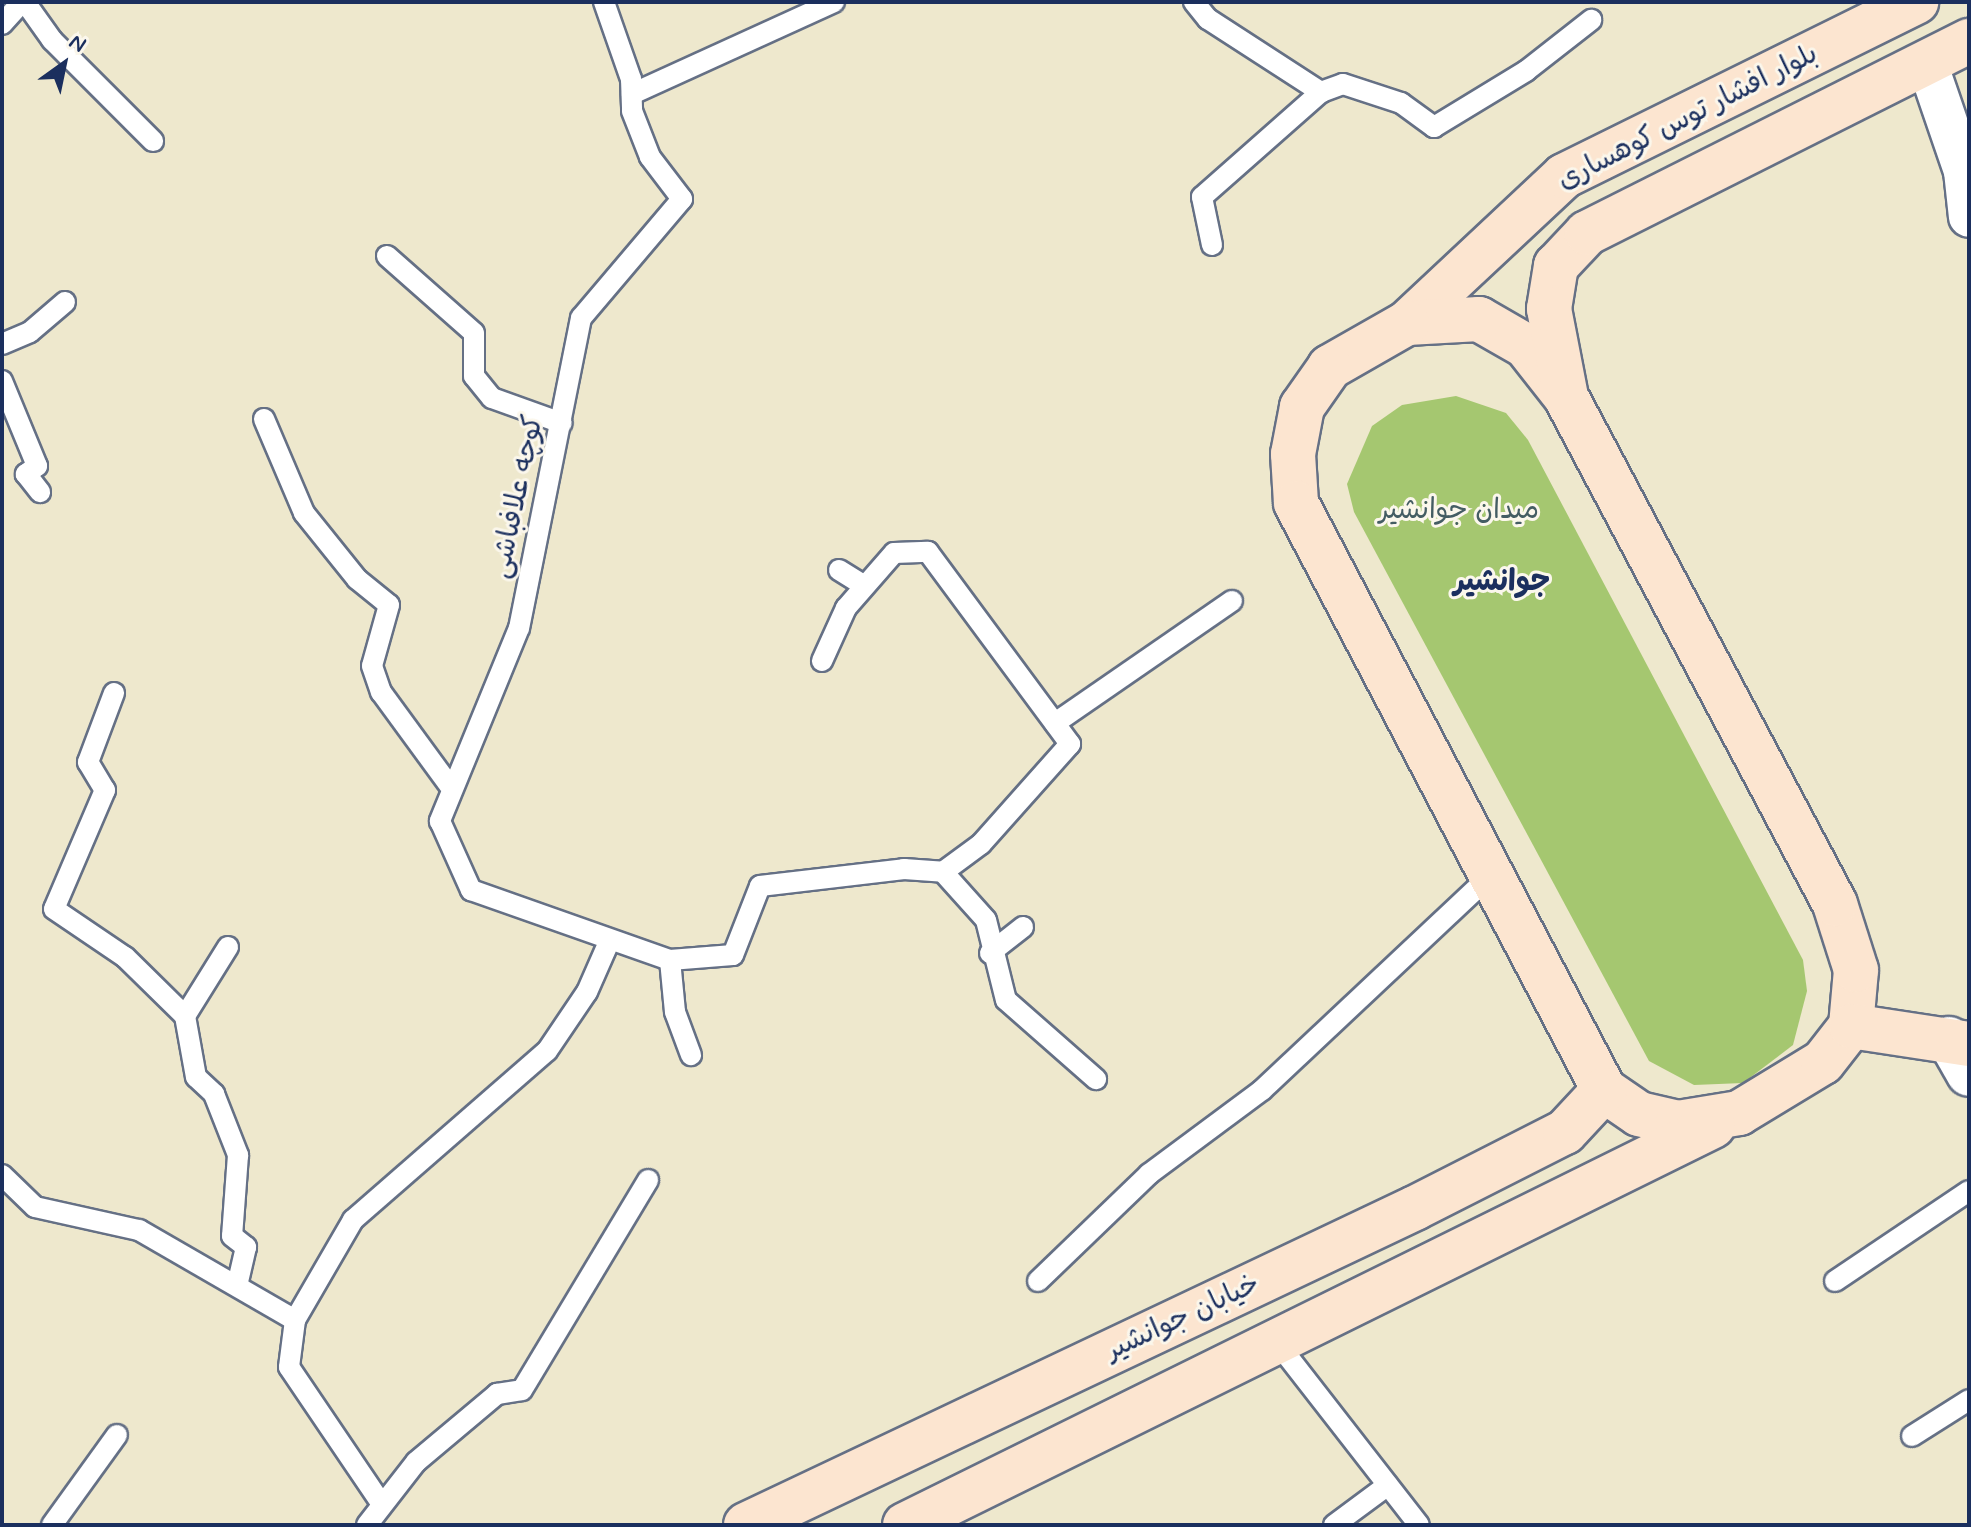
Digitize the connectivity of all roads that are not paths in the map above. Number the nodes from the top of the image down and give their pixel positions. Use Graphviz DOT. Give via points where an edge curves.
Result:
graph roads {
  1 [pos="24,2"];
  2 [pos="604,2"];
  3 [pos="834,2"];
  4 [pos="1194,2"];
  5 [pos="1894,8"];
  6 [pos="1591,20"];
  7 [pos="2,24"];
  8 [pos="1969,41"];
  9 [pos="1927,63"];
  10 [pos="1321,92"];
  11 [pos="632,94"];
  12 [pos="153,141"];
  13 [pos="1969,217"];
  14 [pos="1212,245"];
  15 [pos="387,256"];
  16 [pos="65,302"];
  17 [pos="1407,323"];
  18 [pos="2,344"];
  19 [pos="2,381"];
  20 [pos="1566,397"];
  21 [pos="264,419"];
  22 [pos="562,423"];
  23 [pos="40,492"];
  24 [pos="839,570"];
  25 [pos="863,585"];
  26 [pos="1232,601"];
  27 [pos="822,661"];
  28 [pos="114,693"];
  29 [pos="1055,723"];
  30 [pos="449,785"];
  31 [pos="943,872"];
  32 [pos="1490,876"];
  33 [pos="1023,927"];
  34 [pos="609,942"];
  35 [pos="228,947"];
  36 [pos="990,953"];
  37 [pos="670,960"];
  38 [pos="185,1016"];
  39 [pos="1851,1026"];
  40 [pos="1962,1052"];
  41 [pos="691,1055"];
  42 [pos="1096,1079"];
  43 [pos="1604,1090"];
  44 [pos="1739,1113"];
  45 [pos="2,1175"];
  46 [pos="648,1180"];
  47 [pos="1969,1191"];
  48 [pos="1038,1281"];
  49 [pos="1835,1281"];
  50 [pos="238,1283"];
  51 [pos="295,1320"];
  52 [pos="1275,1340"];
  53 [pos="1969,1400"];
  54 [pos="117,1435"];
  55 [pos="1912,1436"];
  56 [pos="1388,1485"];
  57 [pos="381,1503"];
  58 [pos="52,1525"];
  59 [pos="367,1525"];
  60 [pos="746,1525"];
  61 [pos="905,1525"];
  62 [pos="1334,1525"];
  63 [pos="1419,1525"];
  1 -- 7 [label="lane"];
  1 -- 12 [label="lane" via="52,40"];
  2 -- 11 [label="lane, کوچه علافباشی"];
  3 -- 11 [label="lane"];
  4 -- 10 [label="lane" via="1208,19"];
  5 -- 17 [label="main road, بلوار افشار توس کوهساری" via="1564,176"];
  6 -- 10 [label="lane" via="1526,71 1434,127 1401,103 1343,84"];
  8 -- 9 [label="main road, بلوار افشار توس کوهساری"];
  9 -- 13 [label="street" via="1964,171"];
  9 -- 20 [label="main road, بلوار افشار توس کوهساری" via="1587,233 1556,266 1549,309"];
  10 -- 14 [label="lane" via="1202,197"];
  11 -- 22 [label="lane, کوچه علافباشی" via="650,157 682,199 581,318"];
  15 -- 22 [label="lane" via="474,333 474,376 492,398"];
  16 -- 18 [label="lane" via="30,332"];
  17 -- 20 [label="main road" via="1479,319 1526,346"];
  17 -- 32 [label="main road" via="1330,367 1302,407 1293,454 1296,503"];
  19 -- 23 [label="lane" via="37,466 26,474"];
  20 -- 39 [label="main road" via="1835,904 1856,970"];
  21 -- 30 [label="lane" via="304,513 357,579 389,605 372,666 381,692"];
  22 -- 30 [label="lane, کوچه علافباشی" via="519,628"];
  24 -- 25 [label="lane"];
  25 -- 27 [label="lane"];
  25 -- 29 [label="lane" via="894,553 928,552"];
  26 -- 29 [label="lane"];
  28 -- 38 [label="lane" via="88,762 105,790 54,909 125,957"];
  29 -- 31 [label="lane" via="1070,744 981,844"];
  30 -- 34 [label="lane, کوچه علافباشی" via="440,821 471,890"];
  31 -- 36 [label="lane" via="976,903"];
  31 -- 37 [label="lane" via="904,869 760,886 733,955"];
  32 -- 43 [label="main road"];
  32 -- 48 [label="lane" via="1262,1090 1149,1174"];
  33 -- 36 [label="lane"];
  34 -- 37 [label="lane, کوچه علافباشی"];
  34 -- 51 [label="lane" via="587,992 547,1051 353,1220"];
  35 -- 38 [label="lane"];
  36 -- 42 [label="lane" via="1006,1000"];
  37 -- 41 [label="lane" via="675,1012"];
  38 -- 50 [label="lane" via="196,1077 214,1094 238,1155 232,1236 246,1247"];
  39 -- 40 [label="main road"];
  39 -- 44 [label="main road" via="1823,1062"];
  43 -- 44 [label="main road" via="1639,1114 1678,1123"];
  43 -- 60 [label="main road, خیابان جوانشیر" via="1565,1132 1442,1195"];
  44 -- 52 [label="main road, خیابان جوانشیر"];
  45 -- 50 [label="lane" via="35,1207 139,1230 180,1260"];
  46 -- 57 [label="lane" via="522,1390 497,1394 416,1462"];
  47 -- 49 [label="lane"];
  50 -- 51 [label="lane"];
  51 -- 57 [label="lane" via="289,1367"];
  52 -- 56 [label="lane"];
  52 -- 61 [label="main road, خیابان جوانشیر"];
  53 -- 55 [label="lane"];
  54 -- 58 [label="lane"];
  56 -- 62 [label="lane"];
  56 -- 63 [label="lane"];
  57 -- 59 [label="lane"];
}
